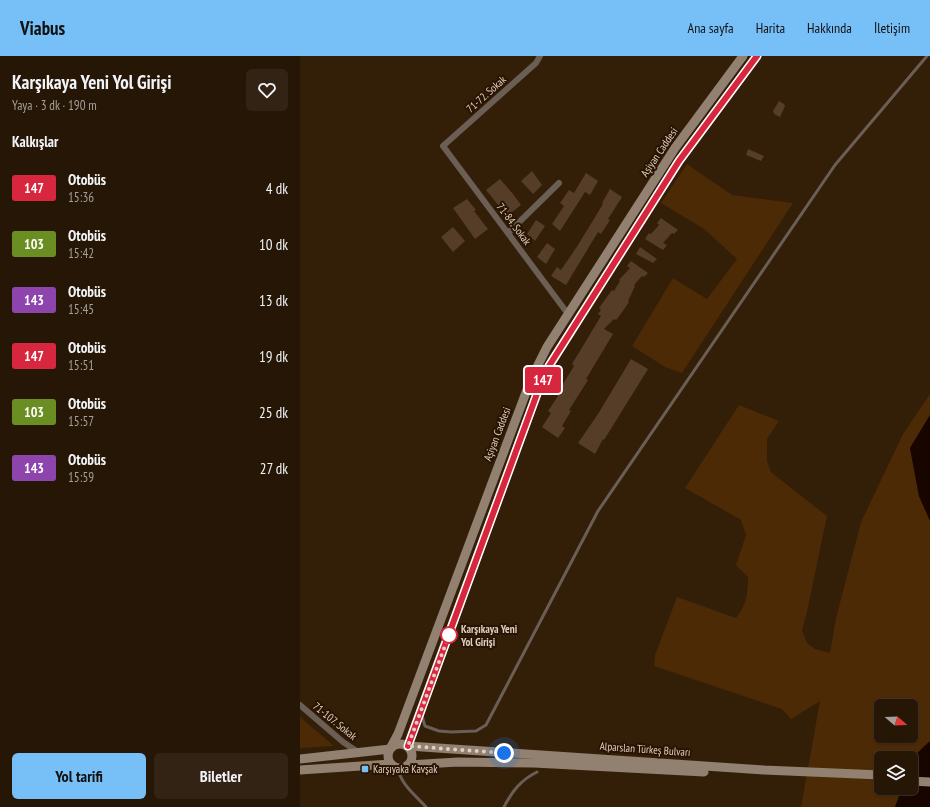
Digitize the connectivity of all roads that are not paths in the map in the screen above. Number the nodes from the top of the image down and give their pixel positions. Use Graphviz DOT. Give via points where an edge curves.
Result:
graph roads {
  1 [pos="540,56"];
  2 [pos="743,56"];
  3 [pos="757,56"];
  4 [pos="927,56"];
  5 [pos="443,146"];
  6 [pos="559,183"];
  7 [pos="508,233"];
  8 [pos="568,314"];
  9 [pos="300,705"];
  10 [pos="421,713"];
  11 [pos="408,746"];
  12 [pos="391,748"];
  13 [pos="358,752"];
  14 [pos="300,759"];
  15 [pos="399,766"];
  16 [pos="300,770"];
  17 [pos="536,772"];
  18 [pos="764,772"];
  19 [pos="874,775"];
  20 [pos="918,777"];
  21 [pos="930,778"];
  22 [pos="874,779"];
  23 [pos="918,781"];
  24 [pos="930,782"];
  25 [pos="426,807"];
  26 [pos="504,807"];
  1 -- 5 [label="street, 71-72. Sokak" via="536,63"];
  2 -- 8 [label="street, Aşiyan Caddesi" via="674,148"];
  3 -- 10 [label="street, Aşiyan Caddesi" via="679,161 549,366 532,406"];
  4 -- 10 [label="lane" via="835,165 598,511 486,724 476,731 439,731 425,726"];
  5 -- 7 [label="street, 71-84. Sokak"];
  6 -- 7 [label="street"];
  7 -- 8 [label="street, 71-84. Sokak"];
  8 -- 12 [label="street, Aşiyan Caddesi" via="531,379"];
  9 -- 13 [label="street, 71-107. Sokak"];
  10 -- 11 [label="street, Aşiyan Caddesi"];
  11 -- 12 [label="street" via="400,743"];
  11 -- 15 [label="street" via="413,756 412,760"];
  11 -- 18 [label="street, Alparslan Türkeş Bulvarı"];
  12 -- 13 [label="street"];
  12 -- 15 [label="street" via="388,758"];
  13 -- 14 [label="street"];
  15 -- 16 [label="street, Alparslan Türkeş Bulvarı"];
  15 -- 18 [label="street, Alparslan Türkeş Bulvarı" via="458,762 534,763"];
  15 -- 25 [label="lane" via="401,778"];
  17 -- 26 [label="lane" via="516,786"];
  18 -- 19 [label="street, Alparslan Türkeş Bulvarı"];
  18 -- 22 [label="street, Alparslan Türkeş Bulvarı"];
  20 -- 21 [label="street"];
  23 -- 24 [label="street"];
}
